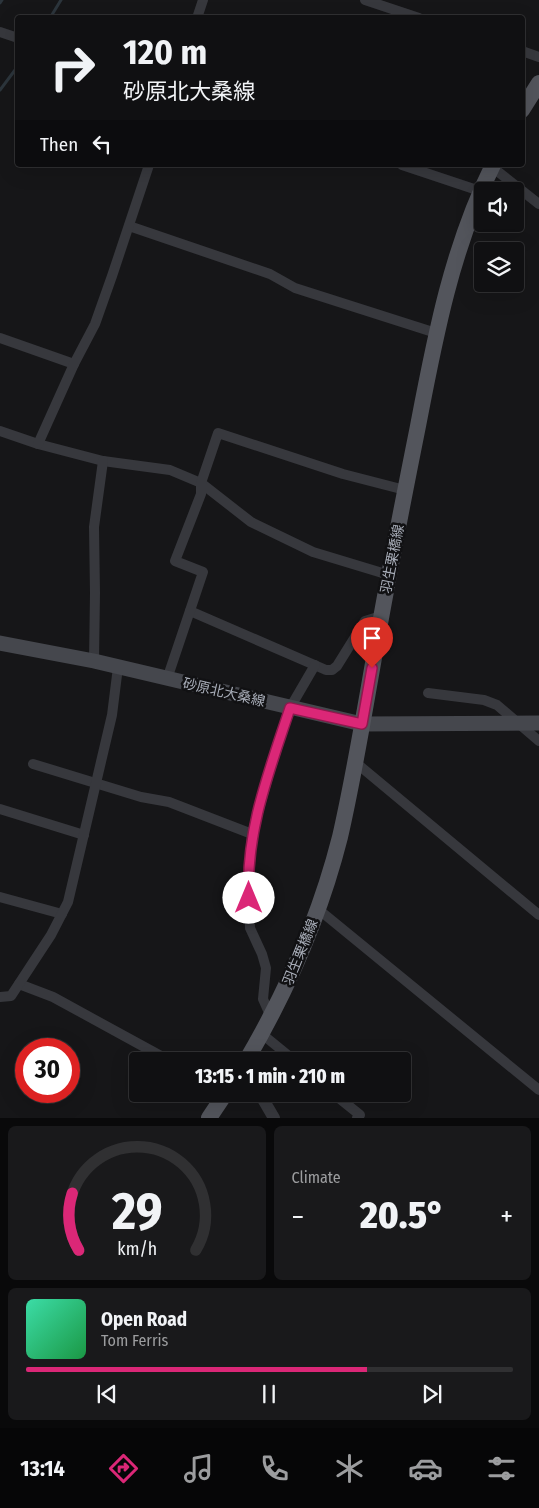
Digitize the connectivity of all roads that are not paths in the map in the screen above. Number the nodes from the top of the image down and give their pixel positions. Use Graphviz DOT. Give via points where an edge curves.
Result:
graph roads {
  1 [pos="203,0"];
  2 [pos="365,0"];
  3 [pos="198,15"];
  4 [pos="410,15"];
  5 [pos="0,32"];
  6 [pos="15,37"];
  7 [pos="525,52"];
  8 [pos="539,57"];
  9 [pos="539,83"];
  10 [pos="525,105"];
  11 [pos="148,167"];
  12 [pos="408,167"];
  13 [pos="492,167"];
  14 [pos="493,167"];
  15 [pos="484,182"];
  16 [pos="474,189"];
  17 [pos="539,204"];
  18 [pos="474,208"];
  19 [pos="129,226"];
  20 [pos="436,333"];
  21 [pos="0,338"];
  22 [pos="74,364"];
  23 [pos="0,431"];
  24 [pos="38,444"];
  25 [pos="103,461"];
  26 [pos="201,483"];
  27 [pos="405,490"];
  28 [pos="389,576"];
  29 [pos="190,611"];
  30 [pos="381,616"];
  31 [pos="0,643"];
  32 [pos="94,661"];
  33 [pos="315,665"];
  34 [pos="118,668"];
  35 [pos="167,679"];
  36 [pos="428,693"];
  37 [pos="290,708"];
  38 [pos="539,723"];
  39 [pos="362,724"];
  40 [pos="518,724"];
  41 [pos="539,741"];
  42 [pos="356,762"];
  43 [pos="33,764"];
  44 [pos="96,783"];
  45 [pos="0,809"];
  46 [pos="252,834"];
  47 [pos="84,835"];
  48 [pos="0,897"];
  49 [pos="318,909"];
  50 [pos="62,914"];
  51 [pos="539,914"];
  52 [pos="19,984"];
  53 [pos="0,997"];
  54 [pos="271,1017"];
  55 [pos="262,1034"];
  56 [pos="153,1052"];
  57 [pos="251,1052"];
  58 [pos="284,1052"];
  59 [pos="539,1090"];
  60 [pos="220,1102"];
  61 [pos="265,1102"];
  62 [pos="344,1102"];
  63 [pos="209,1118"];
  64 [pos="274,1118"];
  65 [pos="357,1118"];
  1 -- 3 [label="street"];
  2 -- 4 [label="street"];
  5 -- 6 [label="street"];
  7 -- 8 [label="street"];
  9 -- 10 [label="main road"];
  11 -- 19 [label="street"];
  12 -- 16 [label="street"];
  13 -- 15 [label="main road, 羽生栗橋線"];
  14 -- 17 [label="street"];
  18 -- 20 [label="main road, 羽生栗橋線"];
  19 -- 20 [label="street" via="270,274 295,288"];
  19 -- 22 [label="street" via="95,324"];
  20 -- 27 [label="main road, 羽生栗橋線"];
  21 -- 22 [label="street"];
  22 -- 24 [label="street"];
  23 -- 24 [label="street"];
  24 -- 25 [label="street"];
  25 -- 26 [label="street" via="170,470"];
  25 -- 32 [label="street" via="94,528"];
  26 -- 27 [label="street" via="218,433 342,474"];
  26 -- 28 [label="street" via="260,527 313,552"];
  26 -- 29 [label="street" via="201,494 175,561 203,572"];
  27 -- 28 [label="main road, 羽生栗橋線"];
  28 -- 30 [label="main road, 羽生栗橋線"];
  29 -- 33 [label="street"];
  29 -- 35 [label="street"];
  30 -- 33 [label="street" via="366,621 332,670"];
  30 -- 39 [label="main road, 羽生栗橋線"];
  31 -- 32 [label="main road, 砂原北大桑線"];
  32 -- 34 [label="main road, 砂原北大桑線"];
  33 -- 37 [label="street"];
  34 -- 35 [label="main road, 砂原北大桑線"];
  34 -- 44 [label="street" via="112,715"];
  35 -- 37 [label="main road, 砂原北大桑線"];
  36 -- 40 [label="street" via="491,702"];
  37 -- 39 [label="main road, 砂原北大桑線"];
  37 -- 46 [label="street"];
  38 -- 40 [label="main road, 砂原北大桑線"];
  39 -- 40 [label="main road, 砂原北大桑線"];
  39 -- 42 [label="main road, 羽生栗橋線"];
  40 -- 41 [label="street"];
  42 -- 49 [label="main road, 羽生栗橋線" via="340,837"];
  42 -- 51 [label="street"];
  43 -- 44 [label="street"];
  44 -- 46 [label="street" via="169,802"];
  44 -- 47 [label="street"];
  45 -- 47 [label="street"];
  46 -- 54 [label="street" via="248,882 250,928 266,968 263,999"];
  47 -- 50 [label="street" via="68,902"];
  48 -- 50 [label="street"];
  49 -- 54 [label="main road, 羽生栗橋線" via="292,976"];
  49 -- 59 [label="street"];
  50 -- 52 [label="street"];
  52 -- 53 [label="street" via="12,996"];
  52 -- 56 [label="street" via="52,997"];
  54 -- 55 [label="main road, 羽生栗橋線"];
  55 -- 57 [label="main road, 羽生栗橋線"];
  55 -- 58 [label="street"];
  60 -- 63 [label="main road"];
  61 -- 64 [label="street"];
  62 -- 65 [label="street" via="360,1115"];
}
